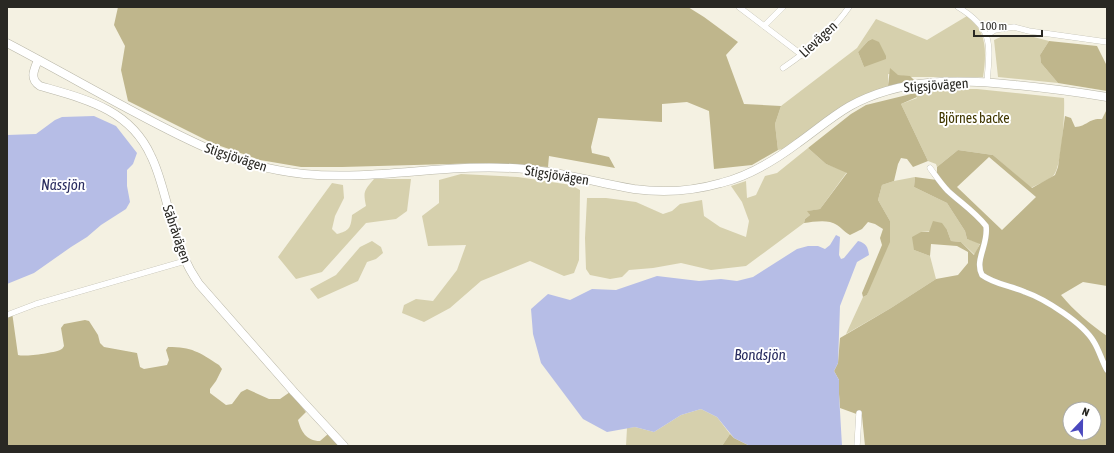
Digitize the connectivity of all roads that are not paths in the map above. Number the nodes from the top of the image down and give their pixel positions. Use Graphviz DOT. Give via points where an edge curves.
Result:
graph roads {
  1 [pos="739,7"];
  2 [pos="783,7"];
  3 [pos="849,7"];
  4 [pos="958,7"];
  5 [pos="973,7"];
  6 [pos="969,14"];
  7 [pos="764,26"];
  8 [pos="987,35"];
  9 [pos="1107,42"];
  10 [pos="7,44"];
  11 [pos="802,55"];
  12 [pos="38,60"];
  13 [pos="783,68"];
  14 [pos="987,82"];
  15 [pos="1107,97"];
  16 [pos="930,168"];
  17 [pos="185,261"];
  18 [pos="7,315"];
  19 [pos="1107,370"];
  20 [pos="859,413"];
  21 [pos="344,446"];
  22 [pos="857,446"];
  1 -- 7 [label="street"];
  2 -- 7 [label="street"];
  3 -- 11 [label="street, Lievägen" via="830,30"];
  4 -- 6 [label="street"];
  5 -- 6 [label="street"];
  6 -- 8 [label="street" via="977,20"];
  7 -- 11 [label="street"];
  8 -- 9 [label="street" via="995,30 1014,27"];
  8 -- 14 [label="street" via="990,51"];
  10 -- 12 [label="main road, Stigsjövägen"];
  11 -- 13 [label="street, Lievägen"];
  12 -- 14 [label="main road, Stigsjövägen" via="187,140 237,160 271,168 306,174 354,175 461,168 509,168 546,171 656,191 704,187 735,179 785,152 849,106 888,90 925,83"];
  12 -- 17 [label="main road, Säbråvägen" via="33,80 40,86 104,107 122,118 140,135 154,164"];
  14 -- 15 [label="main road, Stigsjövägen"];
  16 -- 19 [label="street" via="948,191 986,226 986,241 979,265 982,275 994,282 1040,298 1070,318 1090,335"];
  17 -- 18 [label="street" via="36,304"];
  17 -- 21 [label="main road, Säbråvägen" via="199,284"];
  20 -- 22 [label="street"];
}
